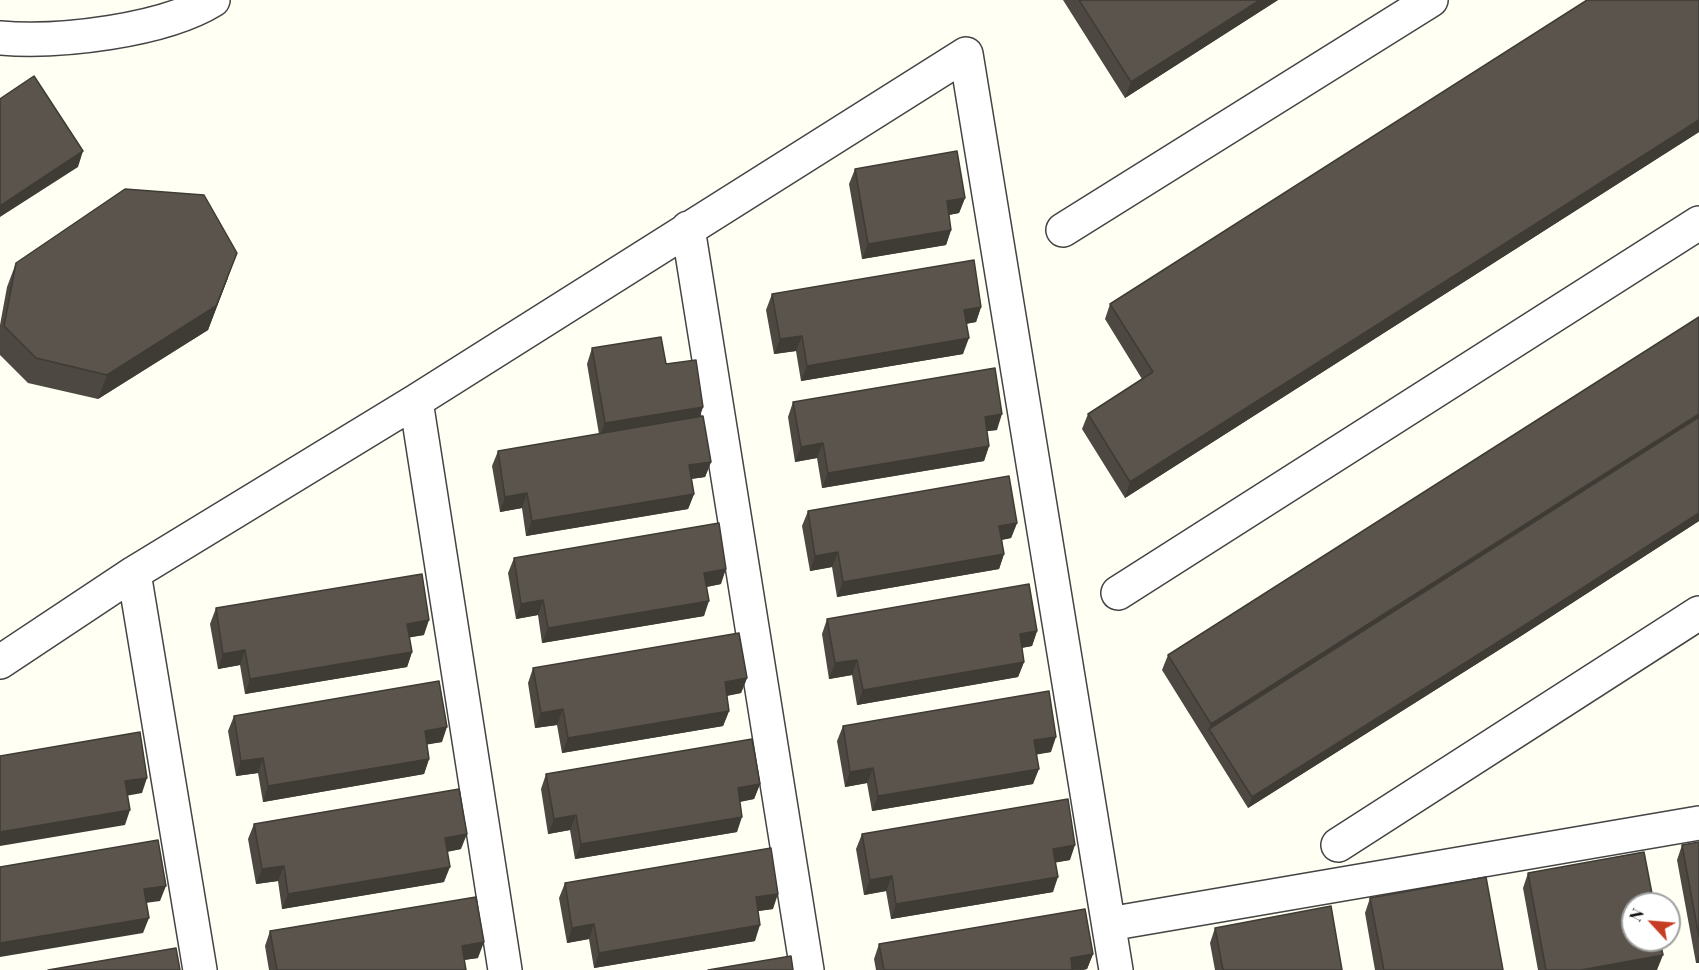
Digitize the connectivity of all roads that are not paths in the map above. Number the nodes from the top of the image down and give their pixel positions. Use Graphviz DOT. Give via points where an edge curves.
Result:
graph roads {
  1 [pos="213,0"];
  2 [pos="1431,0"];
  3 [pos="0,38"];
  4 [pos="1699,224"];
  5 [pos="688,228"];
  6 [pos="1063,230"];
  7 [pos="416,401"];
  8 [pos="134,573"];
  9 [pos="1118,593"];
  10 [pos="1699,613"];
  11 [pos="0,662"];
  12 [pos="1699,824"];
  13 [pos="1338,845"];
  14 [pos="1109,924"];
  15 [pos="200,970"];
  16 [pos="505,970"];
  17 [pos="807,970"];
  18 [pos="1116,970"];
  1 -- 3 [label="street" via="166,20 127,29 47,39"];
  2 -- 6 [label="street"];
  4 -- 9 [label="street"];
  5 -- 7 [label="street"];
  5 -- 14 [label="street" via="966,54"];
  5 -- 17 [label="street"];
  7 -- 8 [label="street"];
  7 -- 16 [label="street"];
  8 -- 11 [label="street"];
  8 -- 15 [label="street"];
  10 -- 13 [label="street"];
  12 -- 14 [label="street"];
  14 -- 18 [label="street"];
}
